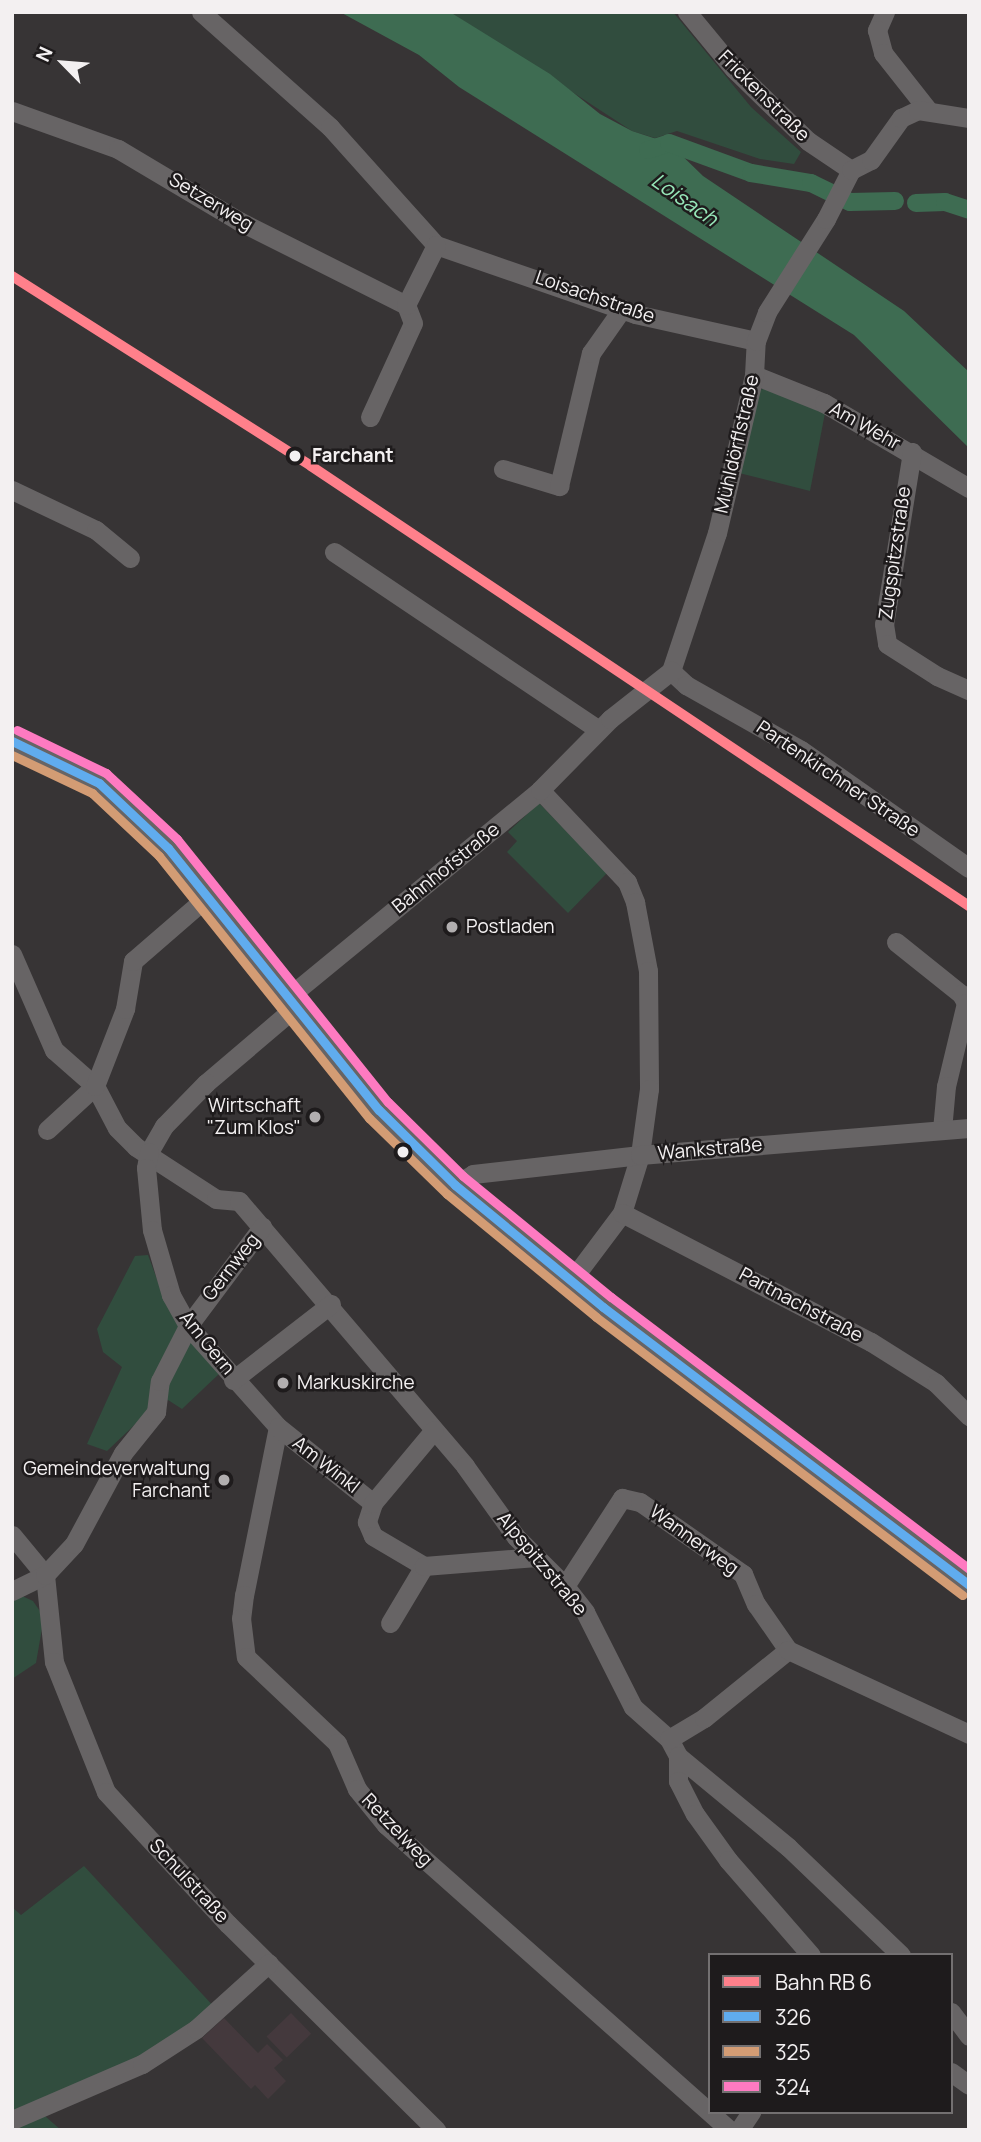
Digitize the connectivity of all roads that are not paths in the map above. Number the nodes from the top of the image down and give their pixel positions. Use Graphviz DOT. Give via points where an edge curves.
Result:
graph roads {
  1 [pos="201,12"];
  2 [pos="687,12"];
  3 [pos="885,12"];
  4 [pos="928,110"];
  5 [pos="12,111"];
  6 [pos="969,118"];
  7 [pos="847,177"];
  8 [pos="436,245"];
  9 [pos="406,304"];
  10 [pos="622,309"];
  11 [pos="756,341"];
  12 [pos="754,375"];
  13 [pos="370,417"];
  14 [pos="912,453"];
  15 [pos="503,469"];
  16 [pos="969,488"];
  17 [pos="12,490"];
  18 [pos="334,552"];
  19 [pos="131,558"];
  20 [pos="671,671"];
  21 [pos="969,690"];
  22 [pos="599,730"];
  23 [pos="12,741"];
  24 [pos="540,790"];
  25 [pos="969,869"];
  26 [pos="207,897"];
  27 [pos="896,942"];
  28 [pos="15,966"];
  29 [pos="290,1004"];
  30 [pos="95,1086"];
  31 [pos="969,1128"];
  32 [pos="47,1130"];
  33 [pos="942,1130"];
  34 [pos="149,1152"];
  35 [pos="640,1154"];
  36 [pos="455,1185"];
  37 [pos="622,1213"];
  38 [pos="262,1227"];
  39 [pos="571,1281"];
  40 [pos="331,1304"];
  41 [pos="188,1326"];
  42 [pos="233,1380"];
  43 [pos="969,1416"];
  44 [pos="278,1427"];
  45 [pos="434,1430"];
  46 [pos="373,1503"];
  47 [pos="12,1535"];
  48 [pos="537,1557"];
  49 [pos="424,1566"];
  50 [pos="45,1574"];
  51 [pos="969,1584"];
  52 [pos="565,1586"];
  53 [pos="12,1591"];
  54 [pos="390,1623"];
  55 [pos="788,1650"];
  56 [pos="969,1734"];
  57 [pos="673,1748"];
  58 [pos="809,1953"];
  59 [pos="899,1953"];
  60 [pos="269,1963"];
  61 [pos="953,2015"];
  62 [pos="969,2036"];
  63 [pos="953,2073"];
  64 [pos="969,2085"];
  65 [pos="708,2111"];
  66 [pos="711,2114"];
  67 [pos="750,2114"];
  68 [pos="12,2120"];
  69 [pos="436,2130"];
  70 [pos="729,2130"];
  71 [pos="739,2130"];
  1 -- 8 [label="street, Loisachstraße" via="330,127"];
  2 -- 7 [label="street, Frickenstraße" via="733,69"];
  3 -- 4 [label="street" via="877,30 883,53"];
  4 -- 6 [label="street"];
  4 -- 7 [label="street" via="901,118 871,160"];
  5 -- 9 [label="street, Setzerweg" via="118,149 239,221"];
  7 -- 11 [label="street, Mühldörflstraße" via="767,312"];
  8 -- 9 [label="street"];
  8 -- 10 [label="street, Loisachstraße"];
  9 -- 13 [label="street" via="413,323"];
  10 -- 11 [label="street, Loisachstraße"];
  10 -- 15 [label="street" via="592,353 559,486"];
  11 -- 12 [label="street, Mühldörflstraße"];
  12 -- 14 [label="street, Am Wehr" via="824,403"];
  12 -- 20 [label="street, Mühldörflstraße" via="701,591"];
  14 -- 16 [label="street, Am Wehr"];
  14 -- 21 [label="street, Zugspitzstraße" via="884,624 887,644"];
  17 -- 19 [label="street" via="104,535"];
  18 -- 22 [label="street"];
  20 -- 22 [label="street, Bahnhofstraße"];
  20 -- 25 [label="street, Partenkirchner Straße" via="686,685 801,750"];
  22 -- 24 [label="street, Bahnhofstraße"];
  23 -- 26 [label="street" via="99,783 168,848"];
  24 -- 29 [label="street, Bahnhofstraße"];
  24 -- 35 [label="street" via="606,855 635,902 649,971 650,1041"];
  26 -- 29 [label="street"];
  26 -- 30 [label="street" via="133,961 125,1009"];
  27 -- 33 [label="street" via="961,994 966,1003 946,1086"];
  28 -- 30 [label="street" via="54,1050"];
  29 -- 34 [label="street" via="163,1126"];
  29 -- 36 [label="street" via="379,1110"];
  30 -- 32 [label="street"];
  30 -- 34 [label="street, Alpspitzstraße" via="117,1128"];
  31 -- 33 [label="street, Wankstraße"];
  33 -- 35 [label="street, Wankstraße"];
  34 -- 38 [label="street, Alpspitzstraße" via="216,1199 239,1201"];
  34 -- 41 [label="street, Am Gern" via="152,1230 161,1269"];
  35 -- 36 [label="street, Wankstraße" via="473,1174"];
  35 -- 37 [label="street"];
  36 -- 39 [label="street"];
  37 -- 39 [label="street"];
  37 -- 43 [label="street, Partnachstraße" via="871,1342 936,1383"];
  38 -- 40 [label="street, Alpspitzstraße"];
  38 -- 41 [label="street, Gernweg"];
  39 -- 51 [label="street"];
  40 -- 42 [label="street, Am Gern"];
  40 -- 45 [label="street, Alpspitzstraße"];
  41 -- 42 [label="street, Am Gern"];
  41 -- 50 [label="street, Gernweg" via="160,1381 156,1412 123,1453 74,1544"];
  42 -- 44 [label="street"];
  44 -- 46 [label="street, Am Winkl"];
  44 -- 65 [label="street, Retzelweg" via="244,1595 241,1618 246,1657 337,1743 357,1789 386,1825"];
  45 -- 46 [label="street, Am Winkl"];
  45 -- 48 [label="street, Alpspitzstraße"];
  46 -- 49 [label="street, Am Winkl" via="367,1522 373,1536"];
  47 -- 50 [label="street"];
  48 -- 49 [label="street"];
  48 -- 52 [label="street, Alpspitzstraße"];
  49 -- 54 [label="street"];
  50 -- 53 [label="street"];
  50 -- 60 [label="street, Schulstraße" via="54,1662 106,1793"];
  52 -- 55 [label="street, Wannerweg" via="622,1498 640,1502 743,1574 756,1604"];
  52 -- 57 [label="street, Alpspitzstraße" via="585,1612 626,1697"];
  55 -- 56 [label="street"];
  55 -- 57 [label="street"];
  57 -- 58 [label="street" via="678,1781 695,1814 727,1860"];
  57 -- 59 [label="street, Alpspitzstraße" via="788,1847"];
  60 -- 68 [label="street" via="196,2029 142,2064"];
  60 -- 69 [label="street, Schulstraße"];
  61 -- 62 [label="street"];
  63 -- 64 [label="street"];
  66 -- 70 [label="street, Retzelweg"];
  67 -- 71 [label="street"];
}
